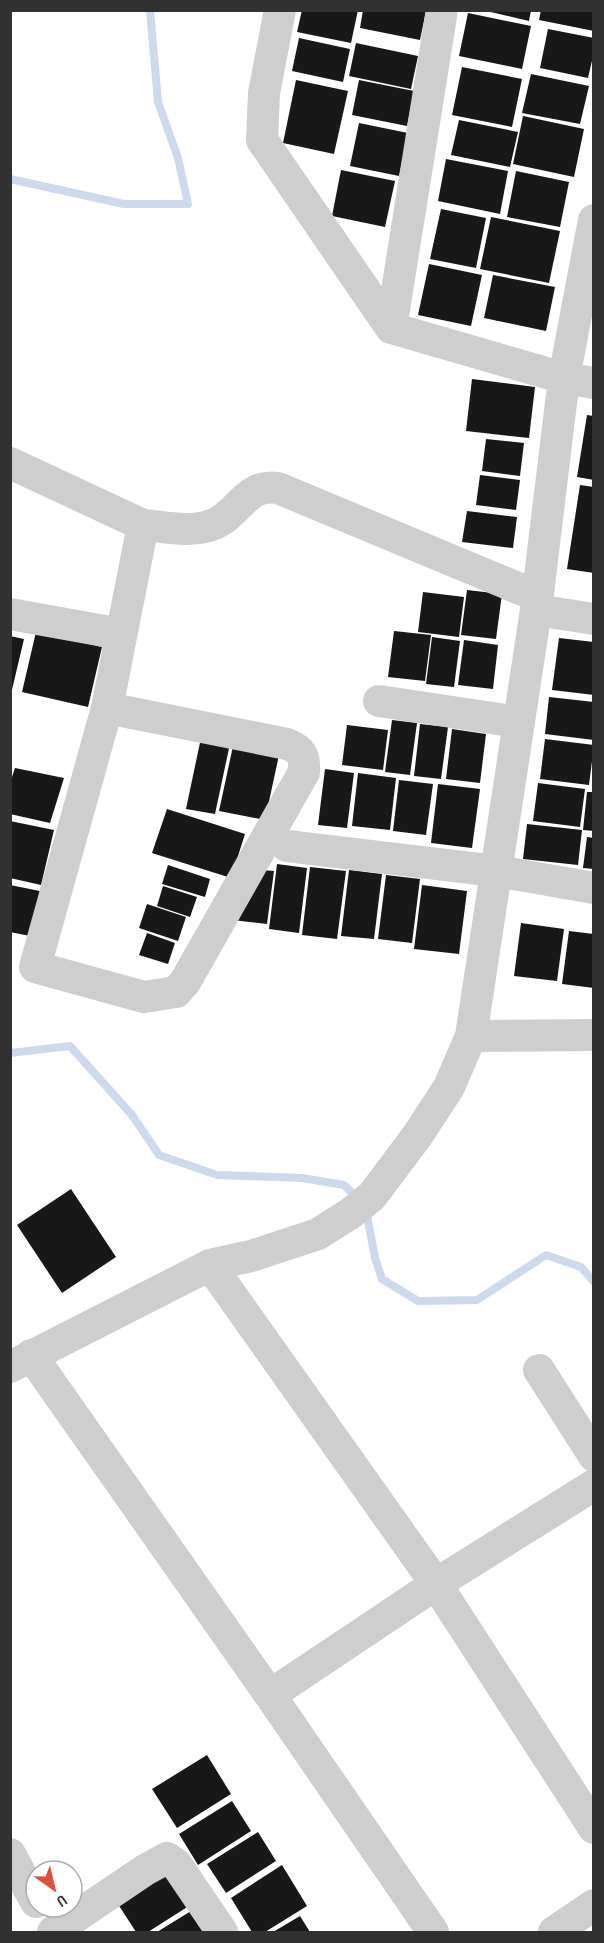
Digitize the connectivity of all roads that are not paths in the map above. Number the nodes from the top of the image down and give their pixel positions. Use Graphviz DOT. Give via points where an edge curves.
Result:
graph roads {
  1 [pos="280,10"];
  2 [pos="442,10"];
  3 [pos="594,220"];
  4 [pos="391,328"];
  5 [pos="579,380"];
  6 [pos="10,462"];
  7 [pos="143,525"];
  8 [pos="536,603"];
  9 [pos="10,614"];
  10 [pos="594,619"];
  11 [pos="121,634"];
  12 [pos="380,701"];
  13 [pos="107,708"];
  14 [pos="518,722"];
  15 [pos="287,846"];
  16 [pos="496,871"];
  17 [pos="594,888"];
  18 [pos="594,1035"];
  19 [pos="471,1036"];
  20 [pos="210,1265"];
  21 [pos="21,1361"];
  22 [pos="539,1370"];
  23 [pos="594,1456"];
  24 [pos="594,1485"];
  25 [pos="436,1584"];
  26 [pos="270,1695"];
  27 [pos="594,1828"];
  28 [pos="10,1854"];
  29 [pos="24,1880"];
  30 [pos="594,1905"];
  31 [pos="49,1924"];
  32 [pos="222,1932"];
  33 [pos="433,1932"];
  34 [pos="555,1932"];
  1 -- 4 [label="street" via="264,93 262,140"];
  2 -- 4 [label="street"];
  3 -- 5 [label="street"];
  4 -- 5 [label="street"];
  5 -- 8 [label="street"];
  6 -- 7 [label="street"];
  7 -- 8 [label="street" via="192,530 215,524 251,493 266,486 278,488"];
  7 -- 11 [label="street"];
  8 -- 10 [label="street"];
  8 -- 14 [label="street"];
  9 -- 11 [label="street"];
  11 -- 13 [label="street"];
  12 -- 14 [label="street"];
  13 -- 13 [label="street" via="286,744 296,747 305,760 304,772 176,992 144,997 35,967"];
  14 -- 16 [label="street"];
  15 -- 16 [label="street"];
  16 -- 17 [label="street"];
  16 -- 19 [label="street"];
  18 -- 19 [label="street"];
  19 -- 20 [label="street" via="449,1087 417,1136 362,1205 318,1234"];
  20 -- 21 [label="street"];
  20 -- 25 [label="street"];
  21 -- 26 [label="street"];
  22 -- 23 [label="street"];
  24 -- 25 [label="street"];
  25 -- 26 [label="street"];
  25 -- 27 [label="street"];
  26 -- 33 [label="street"];
  28 -- 29 [label="street"];
  30 -- 34 [label="street"];
  31 -- 32 [label="street" via="167,1858 176,1863"];
}
